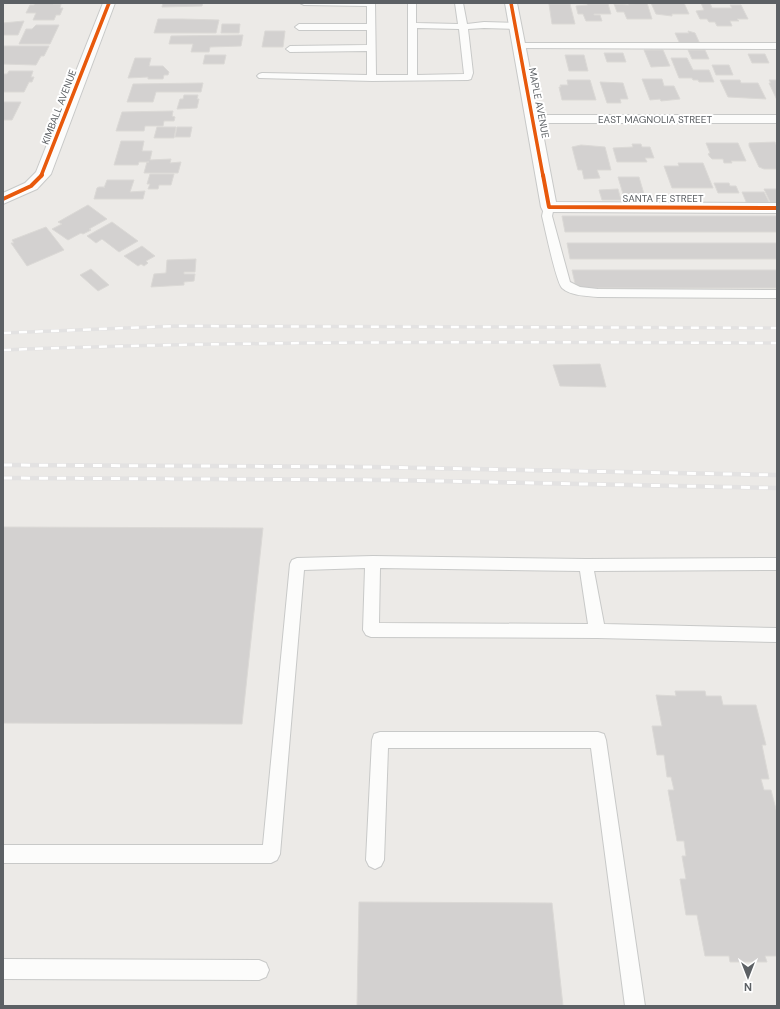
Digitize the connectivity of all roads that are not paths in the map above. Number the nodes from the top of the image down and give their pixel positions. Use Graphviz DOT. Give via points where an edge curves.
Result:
graph roads {
  1 [pos="109,3"];
  2 [pos="304,3"];
  3 [pos="412,3"];
  4 [pos="459,3"];
  5 [pos="511,3"];
  6 [pos="371,4"];
  7 [pos="413,25"];
  8 [pos="515,26"];
  9 [pos="299,27"];
  10 [pos="371,27"];
  11 [pos="463,27"];
  12 [pos="519,46"];
  13 [pos="777,46"];
  14 [pos="372,48"];
  15 [pos="290,49"];
  16 [pos="262,76"];
  17 [pos="372,78"];
  18 [pos="413,78"];
  19 [pos="532,118"];
  20 [pos="777,119"];
  21 [pos="3,199"];
  22 [pos="549,207"];
  23 [pos="777,208"];
  24 [pos="777,294"];
  25 [pos="373,562"];
  26 [pos="777,564"];
  27 [pos="586,565"];
  28 [pos="597,631"];
  29 [pos="777,635"];
  30 [pos="3,854"];
  31 [pos="375,860"];
  32 [pos="3,969"];
  33 [pos="259,970"];
  34 [pos="635,1006"];
  1 -- 21 [label="street, KIMBALL AVENUE" via="43,174 31,186"];
  2 -- 6 [label="lane"];
  3 -- 7 [label="lane"];
  4 -- 11 [label="lane"];
  5 -- 8 [label="street, MAPLE AVENUE"];
  6 -- 10 [label="lane"];
  7 -- 11 [label="lane"];
  7 -- 18 [label="lane"];
  8 -- 11 [label="lane"];
  8 -- 12 [label="street, MAPLE AVENUE"];
  9 -- 10 [label="lane"];
  10 -- 14 [label="lane"];
  11 -- 18 [label="lane" via="468,77"];
  12 -- 13 [label="lane"];
  12 -- 19 [label="street, MAPLE AVENUE"];
  14 -- 15 [label="lane"];
  14 -- 17 [label="lane"];
  16 -- 17 [label="lane"];
  17 -- 18 [label="lane"];
  19 -- 20 [label="street, EAST MAGNOLIA STREET"];
  19 -- 22 [label="street, MAPLE AVENUE"];
  22 -- 23 [label="street, SANTA FE STREET"];
  22 -- 24 [label="lane" via="547,216 565,284 572,289 598,293"];
  25 -- 27 [label="lane"];
  25 -- 28 [label="lane" via="371,630"];
  25 -- 30 [label="lane" via="297,564 271,854"];
  26 -- 27 [label="lane"];
  27 -- 28 [label="lane"];
  28 -- 29 [label="lane"];
  31 -- 34 [label="lane" via="380,740 598,740"];
  32 -- 33 [label="lane"];
}
